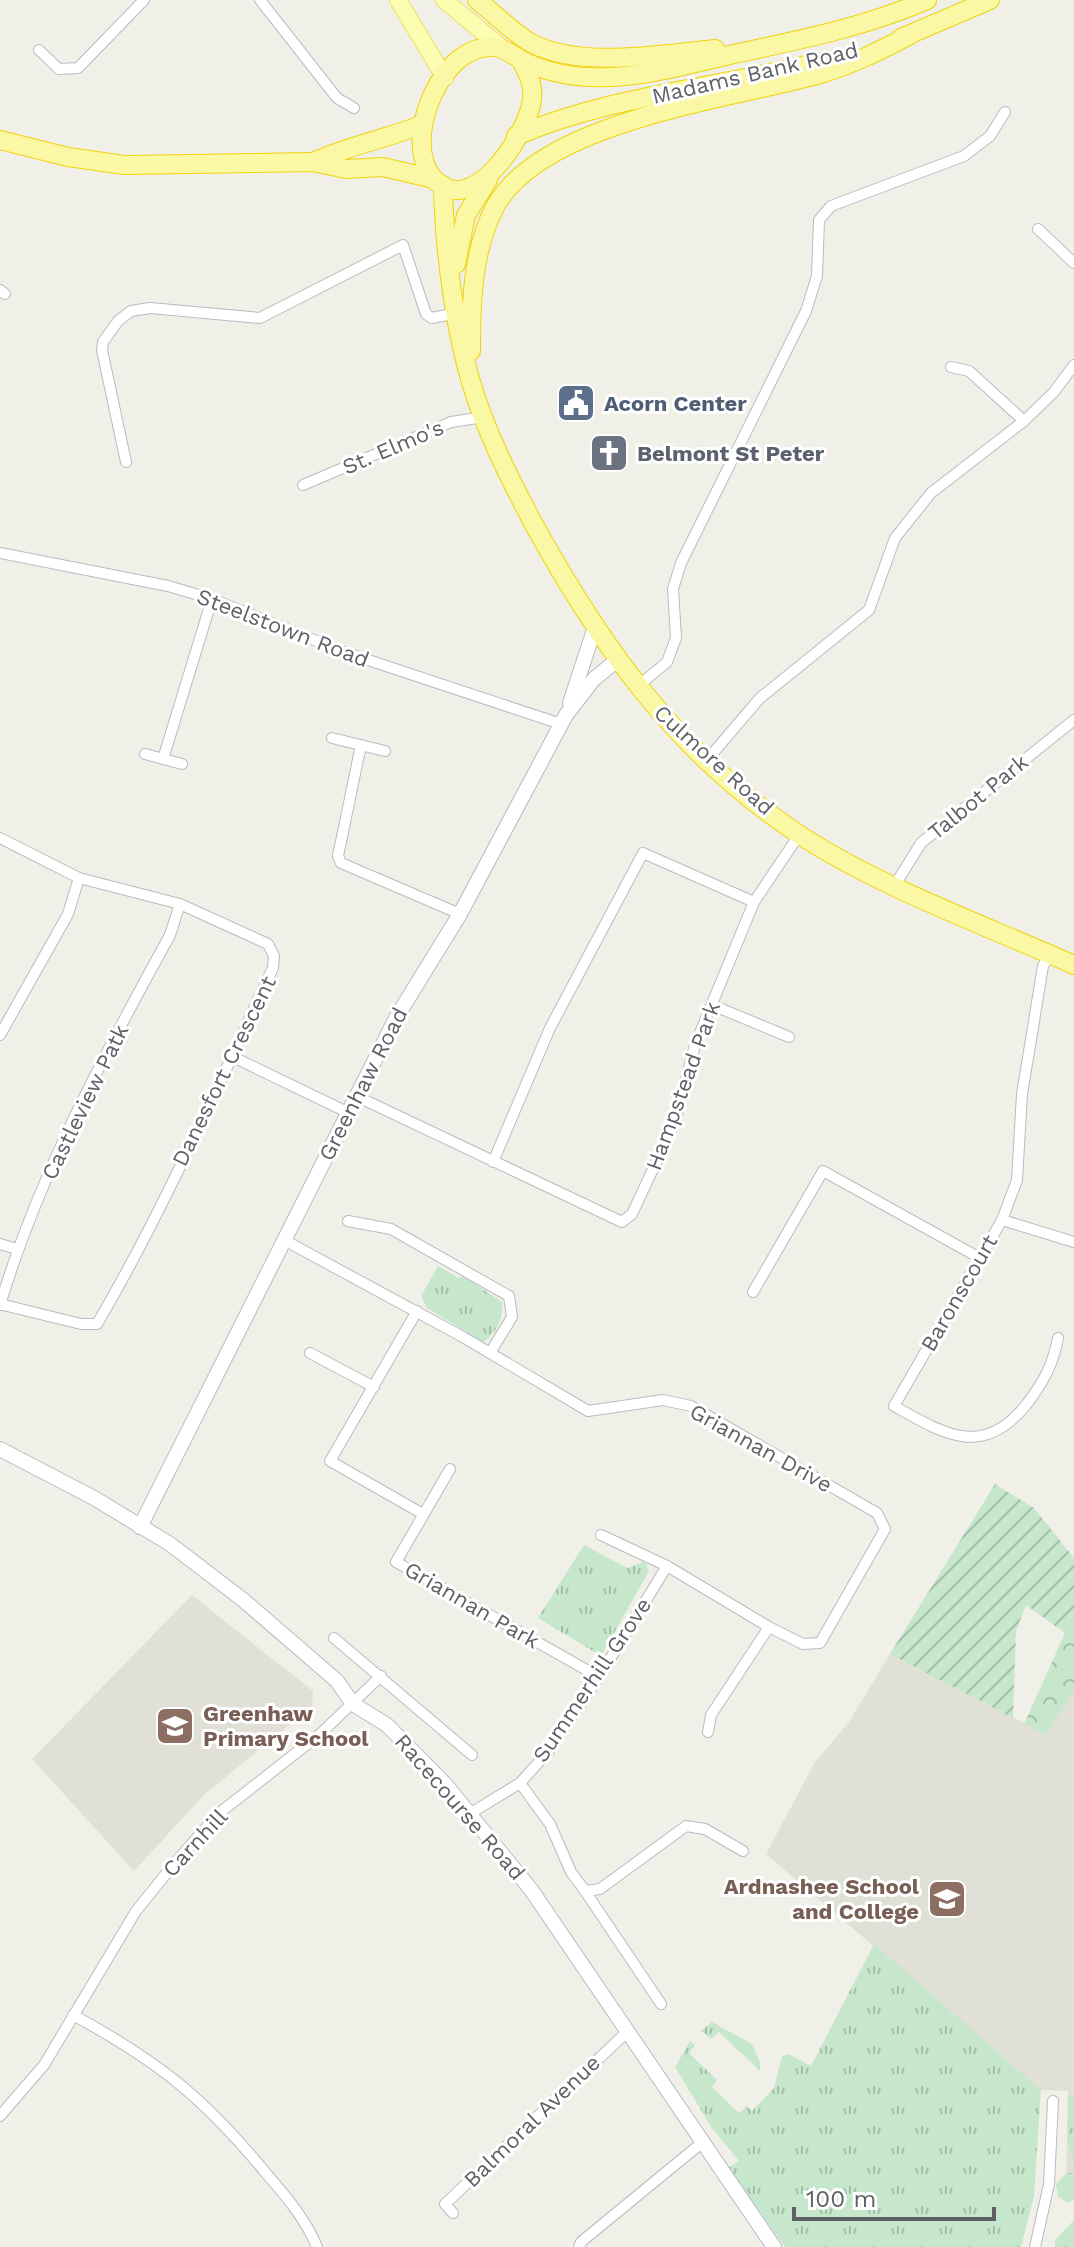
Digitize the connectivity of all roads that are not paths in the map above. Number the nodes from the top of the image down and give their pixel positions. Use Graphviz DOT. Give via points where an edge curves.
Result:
graph roads {
  1 [pos="144,0"];
  2 [pos="260,0"];
  3 [pos="398,0"];
  4 [pos="444,0"];
  5 [pos="477,0"];
  6 [pos="927,0"];
  7 [pos="990,0"];
  8 [pos="910,35"];
  9 [pos="789,42"];
  10 [pos="501,47"];
  11 [pos="39,50"];
  12 [pos="520,59"];
  13 [pos="445,78"];
  14 [pos="354,108"];
  15 [pos="1005,112"];
  16 [pos="421,125"];
  17 [pos="516,136"];
  18 [pos="0,140"];
  19 [pos="313,162"];
  20 [pos="488,180"];
  21 [pos="438,182"];
  22 [pos="1038,229"];
  23 [pos="1074,263"];
  24 [pos="453,278"];
  25 [pos="457,313"];
  26 [pos="1074,366"];
  27 [pos="951,367"];
  28 [pos="471,385"];
  29 [pos="484,417"];
  30 [pos="1024,421"];
  31 [pos="126,462"];
  32 [pos="303,485"];
  33 [pos="0,553"];
  34 [pos="212,599"];
  35 [pos="594,630"];
  36 [pos="616,661"];
  37 [pos="637,687"];
  38 [pos="563,720"];
  39 [pos="1074,720"];
  40 [pos="332,738"];
  41 [pos="361,745"];
  42 [pos="385,751"];
  43 [pos="145,754"];
  44 [pos="163,759"];
  45 [pos="707,760"];
  46 [pos="182,764"];
  47 [pos="799,835"];
  48 [pos="0,838"];
  49 [pos="79,878"];
  50 [pos="895,885"];
  51 [pos="754,902"];
  52 [pos="180,904"];
  53 [pos="460,914"];
  54 [pos="1050,955"];
  55 [pos="1074,965"];
  56 [pos="712,1005"];
  57 [pos="0,1035"];
  58 [pos="789,1037"];
  59 [pos="231,1056"];
  60 [pos="356,1096"];
  61 [pos="347,1112"];
  62 [pos="493,1162"];
  63 [pos="1002,1220"];
  64 [pos="348,1221"];
  65 [pos="284,1240"];
  66 [pos="1074,1242"];
  67 [pos="0,1244"];
  68 [pos="17,1249"];
  69 [pos="978,1257"];
  70 [pos="753,1292"];
  71 [pos="0,1304"];
  72 [pos="417,1311"];
  73 [pos="1058,1338"];
  74 [pos="310,1353"];
  75 [pos="490,1353"];
  76 [pos="374,1387"];
  77 [pos="2,1455"];
  78 [pos="450,1469"];
  79 [pos="423,1514"];
  80 [pos="140,1527"];
  81 [pos="601,1535"];
  82 [pos="667,1566"];
  83 [pos="769,1627"];
  84 [pos="334,1638"];
  85 [pos="381,1676"];
  86 [pos="599,1677"];
  87 [pos="353,1704"];
  88 [pos="708,1732"];
  89 [pos="472,1755"];
  90 [pos="520,1783"];
  91 [pos="471,1813"];
  92 [pos="743,1851"];
  93 [pos="585,1891"];
  94 [pos="661,2004"];
  95 [pos="73,2015"];
  96 [pos="628,2031"];
  97 [pos="1053,2101"];
  98 [pos="0,2116"];
  99 [pos="704,2141"];
  100 [pos="453,2213"];
  101 [pos="317,2247"];
  102 [pos="579,2247"];
  103 [pos="774,2247"];
  104 [pos="1035,2247"];
  1 -- 11 [label="street" via="78,68 59,69"];
  2 -- 14 [label="street" via="337,98"];
  3 -- 13 [label="main road"];
  4 -- 10 [label="main road"];
  5 -- 9 [label="highway" via="531,43 560,52 619,57"];
  6 -- 9 [label="highway, Madams Bank Road" via="862,24"];
  7 -- 8 [label="highway, Madams Bank Road"];
  8 -- 17 [label="highway, Madams Bank Road" via="798,67 595,108"];
  8 -- 28 [label="highway" via="823,73 590,134 538,161 496,206 478,254"];
  9 -- 12 [label="highway, Madams Bank Road" via="635,76 587,77"];
  10 -- 12 [label="highway"];
  10 -- 13 [label="highway" via="469,53"];
  12 -- 17 [label="highway" via="528,72 532,101"];
  13 -- 16 [label="highway"];
  15 -- 37 [label="street" via="990,136 964,156 831,206 819,220 817,276 806,311 681,563 673,589 676,638 667,662"];
  16 -- 19 [label="highway"];
  16 -- 21 [label="highway" via="420,151"];
  17 -- 20 [label="highway"];
  18 -- 19 [label="highway" via="124,165"];
  19 -- 21 [label="highway" via="346,169 383,167"];
  20 -- 21 [label="highway" via="459,188"];
  20 -- 24 [label="highway, Culmore Road" via="466,215"];
  21 -- 24 [label="highway, Culmore Road"];
  22 -- 23 [label="street"];
  24 -- 25 [label="highway, Culmore Road"];
  25 -- 28 [label="highway, Culmore Road"];
  25 -- 31 [label="street" via="432,318 420,300 403,245 260,318 150,308 131,311 118,321 102,350"];
  26 -- 30 [label="street"];
  27 -- 30 [label="street" via="969,371"];
  28 -- 29 [label="highway, Culmore Road"];
  29 -- 32 [label="street, St. Elmo's" via="451,422"];
  29 -- 35 [label="highway, Culmore Road" via="509,479"];
  30 -- 45 [label="street" via="931,493 895,538 869,610 760,698"];
  33 -- 34 [label="street, Steelstown Road"];
  34 -- 38 [label="street, Steelstown Road" via="344,652"];
  34 -- 44 [label="street"];
  35 -- 36 [label="highway, Culmore Road"];
  35 -- 38 [label="main road"];
  36 -- 37 [label="highway, Culmore Road"];
  36 -- 38 [label="main road, Greenhaw Road" via="594,679"];
  37 -- 45 [label="highway, Culmore Road"];
  38 -- 53 [label="main road, Greenhaw Road"];
  39 -- 50 [label="street, Talbot Park" via="921,843"];
  40 -- 41 [label="street"];
  41 -- 42 [label="street"];
  41 -- 53 [label="street" via="338,856 341,863"];
  43 -- 44 [label="street"];
  44 -- 46 [label="street"];
  45 -- 47 [label="highway, Culmore Road"];
  47 -- 50 [label="highway, Culmore Road"];
  47 -- 51 [label="street, Hampstead Park"];
  48 -- 49 [label="street, Danesfort Crescent"];
  49 -- 52 [label="street, Danesfort Crescent"];
  49 -- 57 [label="street" via="68,914"];
  50 -- 54 [label="highway, Culmore Road"];
  51 -- 56 [label="street, Hampstead Park"];
  51 -- 62 [label="street" via="643,853 550,1028"];
  52 -- 59 [label="street, Danesfort Crescent" via="268,944 274,956"];
  52 -- 68 [label="street, Castleview Patk" via="170,935 75,1116"];
  53 -- 60 [label="main road, Greenhaw Road" via="426,964"];
  54 -- 55 [label="highway, Culmore Road"];
  54 -- 63 [label="street, Baronscourt" via="1043,966 1022,1094 1017,1180"];
  56 -- 58 [label="street"];
  56 -- 62 [label="street, Hampstead Park" via="695,1045 675,1122 632,1214 622,1222"];
  59 -- 61 [label="street"];
  59 -- 71 [label="street, Danesfort Crescent" via="97,1324"];
  60 -- 61 [label="main road, Greenhaw Road"];
  60 -- 62 [label="street, Hampstead Park"];
  61 -- 65 [label="main road, Greenhaw Road"];
  63 -- 66 [label="street"];
  63 -- 69 [label="street, Baronscourt"];
  64 -- 75 [label="street" via="391,1229 509,1296 512,1317"];
  65 -- 72 [label="street, Griannan Drive"];
  65 -- 80 [label="main road, Greenhaw Road"];
  67 -- 68 [label="street"];
  68 -- 71 [label="street, Castleview Patk"];
  69 -- 70 [label="street" via="823,1171"];
  69 -- 73 [label="street, Baronscourt" via="894,1406 950,1435 993,1434 1011,1423 1037,1390 1053,1363"];
  72 -- 75 [label="street, Griannan Drive"];
  72 -- 76 [label="street"];
  74 -- 76 [label="street"];
  75 -- 83 [label="street, Griannan Drive" via="588,1411 663,1400 691,1406 877,1513 885,1529 820,1643 803,1644"];
  76 -- 79 [label="street" via="330,1461"];
  77 -- 80 [label="main road, Racecourse Road"];
  78 -- 79 [label="street, Griannan Park"];
  79 -- 86 [label="street, Griannan Park" via="396,1562"];
  80 -- 87 [label="main road, Racecourse Road" via="242,1599 337,1681"];
  81 -- 82 [label="street, Griannan Drive"];
  82 -- 83 [label="street, Griannan Drive"];
  82 -- 86 [label="street, Summerhill Grove"];
  83 -- 88 [label="street" via="711,1715"];
  84 -- 85 [label="street"];
  85 -- 87 [label="street, Carnhill"];
  85 -- 89 [label="street"];
  86 -- 90 [label="street, Summerhill Grove"];
  87 -- 91 [label="main road, Racecourse Road" via="387,1725"];
  87 -- 95 [label="street, Carnhill" via="218,1814 139,1906"];
  90 -- 91 [label="street, Summerhill Grove"];
  90 -- 93 [label="street" via="550,1824"];
  91 -- 96 [label="main road, Racecourse Road"];
  92 -- 93 [label="street" via="705,1829 686,1826 600,1889"];
  93 -- 94 [label="street"];
  95 -- 98 [label="street, Carnhill" via="44,2065"];
  95 -- 101 [label="street" via="135,2050 213,2111 288,2198"];
  96 -- 99 [label="main road, Racecourse Road"];
  96 -- 100 [label="street, Balmoral Avenue" via="445,2204"];
  97 -- 104 [label="street" via="1049,2184"];
  99 -- 102 [label="street"];
  99 -- 103 [label="main road, Racecourse Road"];
}
